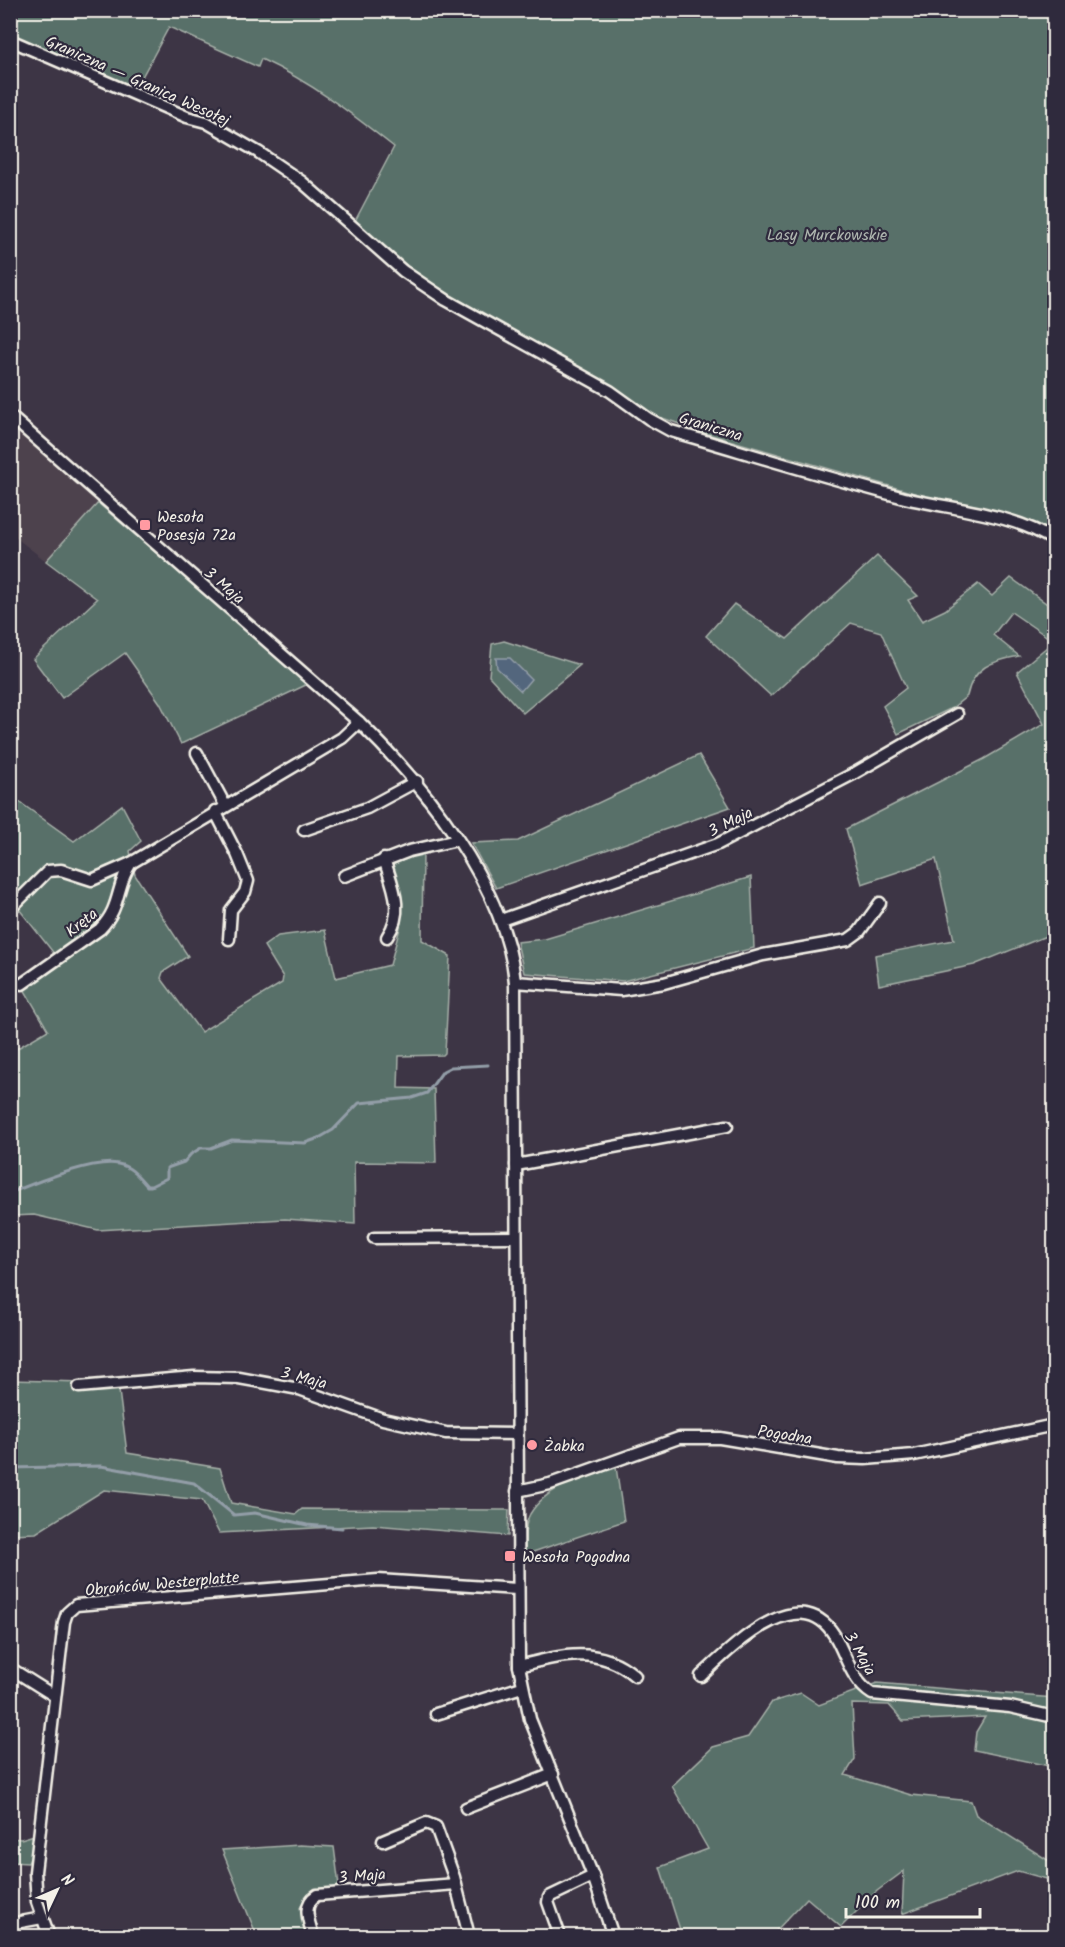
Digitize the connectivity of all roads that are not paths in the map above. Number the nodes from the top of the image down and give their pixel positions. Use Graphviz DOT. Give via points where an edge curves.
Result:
graph roads {
  1 [pos="10,40"];
  2 [pos="393,262"];
  3 [pos="10,416"];
  4 [pos="1054,541"];
  5 [pos="957,714"];
  6 [pos="359,722"];
  7 [pos="197,753"];
  8 [pos="417,781"];
  9 [pos="225,805"];
  10 [pos="215,811"];
  11 [pos="304,830"];
  12 [pos="457,840"];
  13 [pos="384,859"];
  14 [pos="131,862"];
  15 [pos="344,876"];
  16 [pos="879,903"];
  17 [pos="10,909"];
  18 [pos="501,920"];
  19 [pos="387,937"];
  20 [pos="229,939"];
  21 [pos="515,982"];
  22 [pos="21,984"];
  23 [pos="727,1126"];
  24 [pos="516,1165"];
  25 [pos="516,1237"];
  26 [pos="374,1238"];
  27 [pos="79,1387"];
  28 [pos="1054,1425"];
  29 [pos="516,1434"];
  30 [pos="517,1491"];
  31 [pos="517,1589"];
  32 [pos="519,1666"];
  33 [pos="10,1668"];
  34 [pos="635,1676"];
  35 [pos="701,1676"];
  36 [pos="522,1687"];
  37 [pos="53,1695"];
  38 [pos="436,1714"];
  39 [pos="1054,1717"];
  40 [pos="553,1774"];
  41 [pos="466,1808"];
  42 [pos="383,1841"];
  43 [pos="593,1876"];
  44 [pos="456,1884"];
  45 [pos="42,1918"];
  46 [pos="10,1924"];
  47 [pos="49,1936"];
  48 [pos="313,1936"];
  49 [pos="469,1936"];
  50 [pos="560,1936"];
  51 [pos="613,1936"];
  1 -- 2 [label="street, Graniczna — Granica Wesołej" via="214,127 302,182"];
  2 -- 4 [label="street, Graniczna" via="446,300 610,391 671,430 902,497 984,514"];
  3 -- 6 [label="street, 3 Maja"];
  5 -- 18 [label="street, 3 Maja" via="876,762 718,844"];
  6 -- 8 [label="street, 3 Maja"];
  6 -- 9 [label="street, Kręta" via="342,738"];
  7 -- 9 [label="street"];
  8 -- 11 [label="street" via="367,808"];
  8 -- 12 [label="street, 3 Maja"];
  9 -- 10 [label="street, Kręta"];
  10 -- 14 [label="street, Kręta"];
  10 -- 20 [label="street" via="248,881 231,910"];
  12 -- 13 [label="street"];
  12 -- 18 [label="street, 3 Maja"];
  13 -- 15 [label="street"];
  13 -- 19 [label="street" via="398,915"];
  14 -- 17 [label="street, Kręta" via="92,880 61,870 48,871"];
  14 -- 22 [label="street, Kręta" via="109,920"];
  16 -- 21 [label="street" via="859,932 848,940 763,955 664,983 621,990"];
  18 -- 21 [label="street, 3 Maja"];
  21 -- 24 [label="street, 3 Maja"];
  23 -- 24 [label="street"];
  24 -- 25 [label="street, 3 Maja"];
  25 -- 26 [label="street"];
  25 -- 29 [label="street, 3 Maja"];
  27 -- 29 [label="street, 3 Maja" via="194,1377 239,1378 299,1389 383,1419 446,1433"];
  28 -- 30 [label="street, Pogodna" via="914,1455 865,1459 720,1438 679,1438 550,1484"];
  29 -- 30 [label="street, 3 Maja"];
  30 -- 31 [label="street, 3 Maja"];
  31 -- 32 [label="street, 3 Maja"];
  31 -- 37 [label="street, Obrońców Westerplatte" via="378,1580 76,1605 64,1622"];
  32 -- 34 [label="street" via="556,1657 596,1655"];
  32 -- 36 [label="street, 3 Maja"];
  33 -- 37 [label="street"];
  35 -- 39 [label="street, 3 Maja" via="767,1622 803,1614 822,1620 860,1685 872,1694 1010,1707"];
  36 -- 38 [label="street"];
  36 -- 40 [label="street, 3 Maja" via="530,1719"];
  37 -- 45 [label="street, Obrońców Westerplatte" via="35,1872"];
  40 -- 41 [label="street"];
  40 -- 43 [label="street, 3 Maja"];
  42 -- 44 [label="street, 3 Maja" via="432,1823"];
  43 -- 50 [label="street" via="549,1897"];
  43 -- 51 [label="street, 3 Maja"];
  44 -- 48 [label="street, 3 Maja" via="317,1895 306,1911"];
  44 -- 49 [label="street, 3 Maja"];
  45 -- 46 [label="street"];
  45 -- 47 [label="street, Obrońców Westerplatte"];
}
